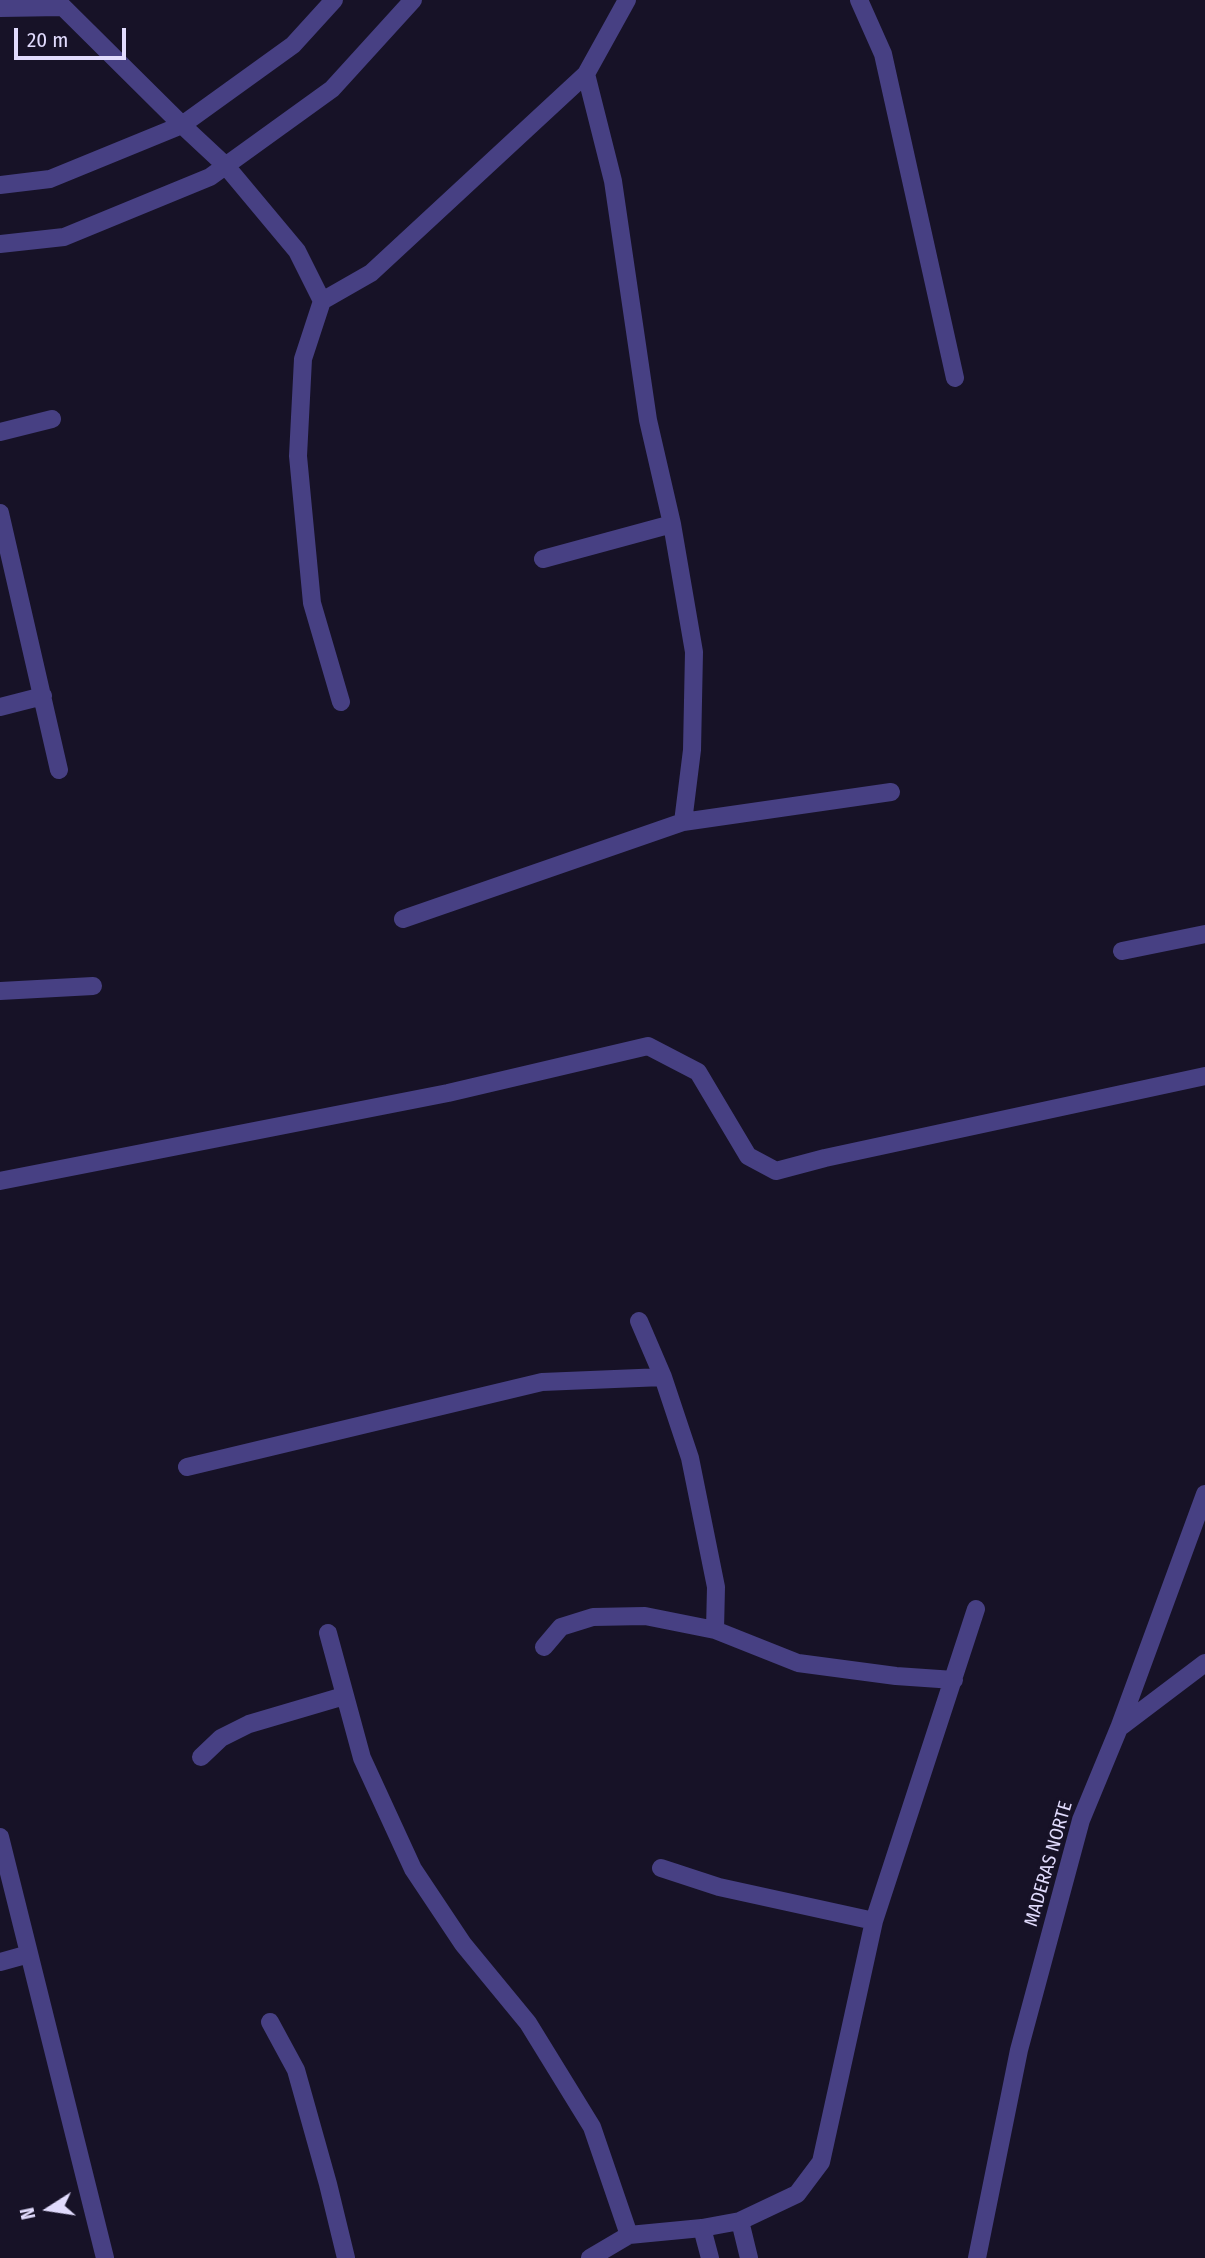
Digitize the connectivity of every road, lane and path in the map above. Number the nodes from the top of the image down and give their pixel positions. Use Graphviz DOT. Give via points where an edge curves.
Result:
graph roads {
  1 [pos="334,0"];
  2 [pos="412,0"];
  3 [pos="627,0"];
  4 [pos="859,0"];
  5 [pos="59,4"];
  6 [pos="0,8"];
  7 [pos="586,74"];
  8 [pos="182,125"];
  9 [pos="226,166"];
  10 [pos="0,185"];
  11 [pos="0,244"];
  12 [pos="322,301"];
  13 [pos="955,378"];
  14 [pos="52,419"];
  15 [pos="0,432"];
  16 [pos="0,513"];
  17 [pos="672,524"];
  18 [pos="543,559"];
  19 [pos="43,696"];
  20 [pos="341,702"];
  21 [pos="0,707"];
  22 [pos="59,770"];
  23 [pos="891,792"];
  24 [pos="683,822"];
  25 [pos="403,919"];
  26 [pos="1205,933"];
  27 [pos="1122,951"];
  28 [pos="93,986"];
  29 [pos="0,991"];
  30 [pos="1205,1076"];
  31 [pos="0,1181"];
  32 [pos="639,1321"];
  33 [pos="663,1377"];
  34 [pos="187,1467"];
  35 [pos="1205,1494"];
  36 [pos="976,1609"];
  37 [pos="715,1630"];
  38 [pos="328,1633"];
  39 [pos="544,1647"];
  40 [pos="1205,1663"];
  41 [pos="954,1680"];
  42 [pos="344,1696"];
  43 [pos="1119,1727"];
  44 [pos="201,1757"];
  45 [pos="0,1837"];
  46 [pos="661,1868"];
  47 [pos="874,1921"];
  48 [pos="29,1954"];
  49 [pos="0,1962"];
  50 [pos="270,2022"];
  51 [pos="740,2221"];
  52 [pos="702,2228"];
  53 [pos="629,2235"];
  54 [pos="105,2258"];
  55 [pos="346,2258"];
  56 [pos="590,2258"];
  57 [pos="710,2258"];
  58 [pos="749,2258"];
  59 [pos="976,2258"];
  1 -- 8 [label="street" via="293,45"];
  2 -- 9 [label="street" via="332,89"];
  3 -- 7 [label="street"];
  4 -- 13 [label="street" via="883,54"];
  5 -- 6 [label="street"];
  5 -- 8 [label="street"];
  7 -- 12 [label="street" via="371,273"];
  7 -- 17 [label="street" via="612,181 648,420"];
  8 -- 9 [label="street"];
  8 -- 10 [label="street" via="50,180"];
  9 -- 11 [label="street" via="210,177 64,237"];
  9 -- 12 [label="street" via="297,251"];
  12 -- 20 [label="street" via="303,359 298,456 312,603"];
  14 -- 15 [label="street"];
  16 -- 19 [label="street"];
  17 -- 18 [label="street"];
  17 -- 24 [label="street" via="694,652 692,750"];
  19 -- 21 [label="street"];
  19 -- 22 [label="street"];
  23 -- 24 [label="street"];
  24 -- 25 [label="street"];
  26 -- 27 [label="street"];
  28 -- 29 [label="street"];
  30 -- 31 [label="street" via="776,1171 748,1156 698,1072 648,1046 448,1093"];
  32 -- 33 [label="street"];
  33 -- 34 [label="street" via="541,1382"];
  33 -- 37 [label="street" via="690,1458 716,1587"];
  35 -- 43 [label="street, MADERAS NORTE"];
  36 -- 41 [label="street"];
  37 -- 39 [label="street" via="645,1616 593,1618 561,1627"];
  37 -- 41 [label="street" via="798,1663"];
  38 -- 42 [label="street"];
  40 -- 43 [label="street"];
  41 -- 47 [label="street"];
  42 -- 44 [label="street" via="249,1724 221,1738"];
  42 -- 53 [label="street" via="362,1758 413,1869 463,1944 528,2023 592,2127"];
  43 -- 59 [label="street, MADERAS NORTE" via="1077,1832 1019,2050"];
  45 -- 48 [label="street"];
  46 -- 47 [label="street" via="719,1887"];
  47 -- 51 [label="street" via="821,2162 797,2194"];
  48 -- 49 [label="street"];
  48 -- 54 [label="street"];
  50 -- 55 [label="street" via="296,2070"];
  51 -- 52 [label="street"];
  51 -- 58 [label="street"];
  52 -- 53 [label="street"];
  52 -- 57 [label="street"];
  53 -- 56 [label="street"];
}
